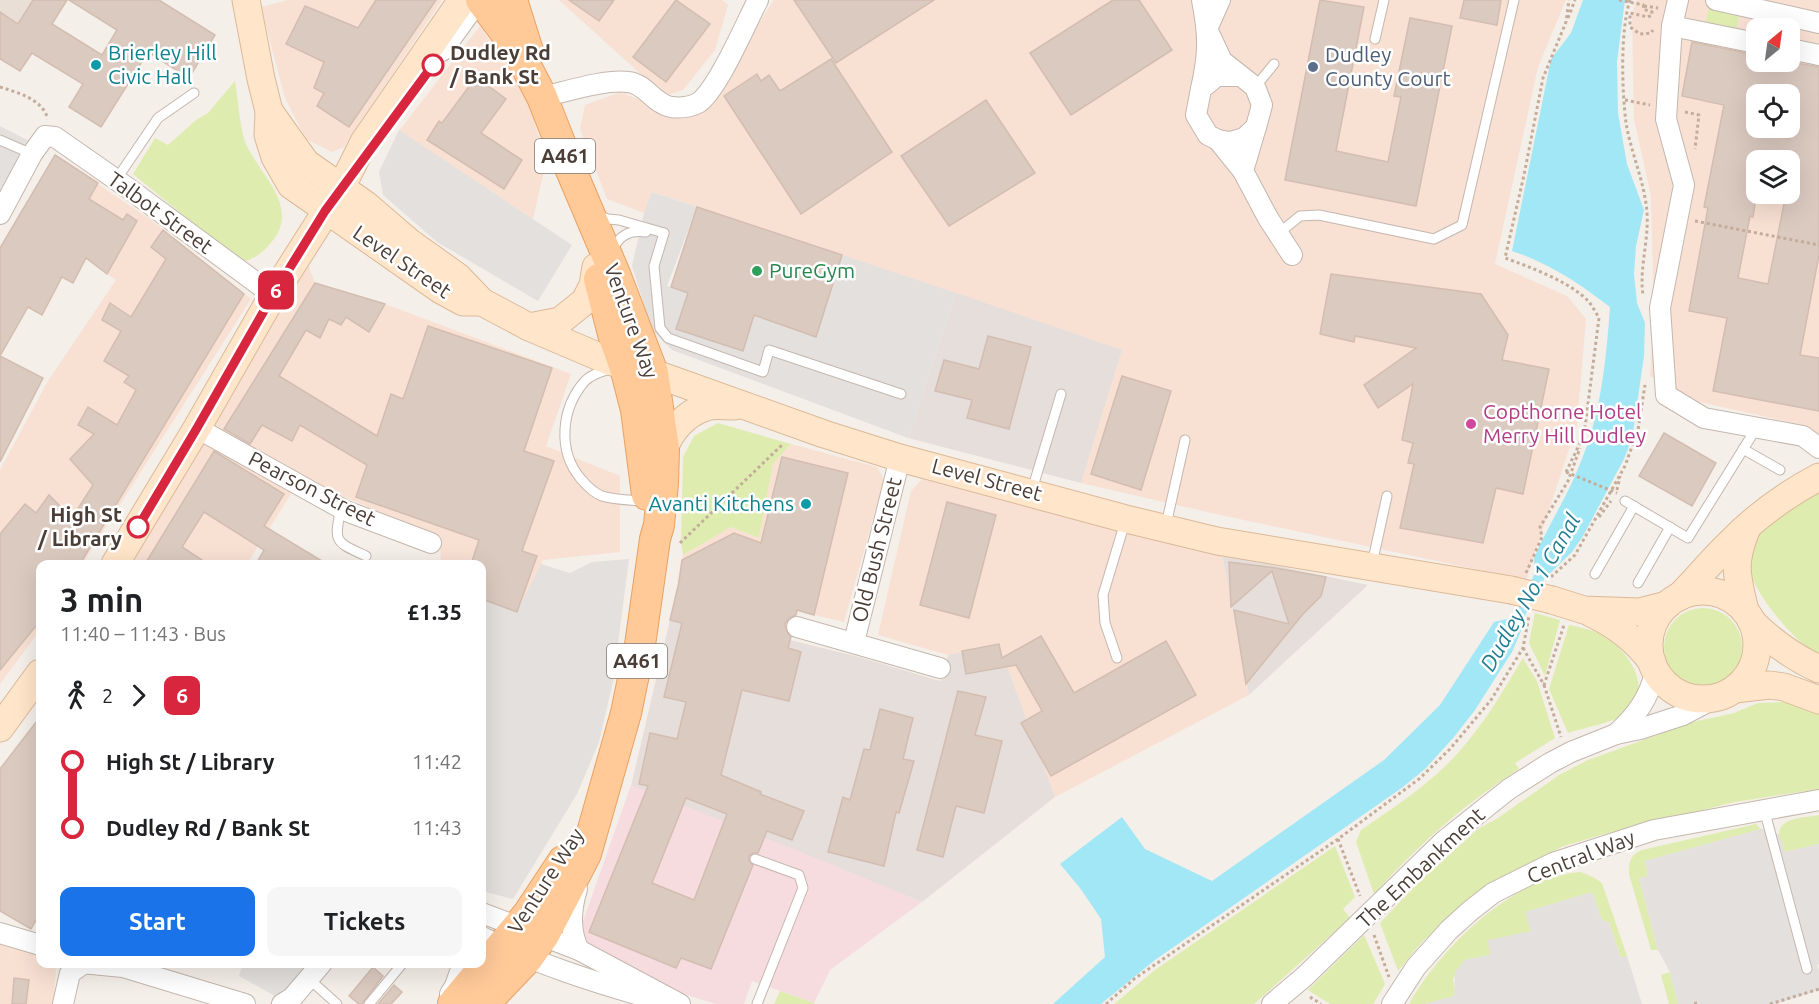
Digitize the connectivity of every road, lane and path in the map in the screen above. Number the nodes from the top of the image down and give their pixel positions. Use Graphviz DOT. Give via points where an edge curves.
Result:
graph roads {
  1 [pos="246,0"];
  2 [pos="462,0"];
  3 [pos="480,0"];
  4 [pos="512,0"];
  5 [pos="758,0"];
  6 [pos="1202,0"];
  7 [pos="1220,0"];
  8 [pos="1384,0"];
  9 [pos="1514,0"];
  10 [pos="1569,0"];
  11 [pos="1575,0"];
  12 [pos="1619,0"];
  13 [pos="1630,0"];
  14 [pos="1644,0"];
  15 [pos="1678,0"];
  16 [pos="1716,0"];
  17 [pos="1644,5"];
  18 [pos="1657,8"];
  19 [pos="1566,22"];
  20 [pos="1819,23"];
  21 [pos="1664,27"];
  22 [pos="1207,29"];
  23 [pos="1375,39"];
  24 [pos="1746,41"];
  25 [pos="1800,51"];
  26 [pos="1819,55"];
  27 [pos="1274,64"];
  28 [pos="1246,81"];
  29 [pos="0,87"];
  30 [pos="1201,89"];
  31 [pos="195,93"];
  32 [pos="542,97"];
  33 [pos="1625,100"];
  34 [pos="1666,108"];
  35 [pos="269,111"];
  36 [pos="1256,127"];
  37 [pos="45,136"];
  38 [pos="1218,140"];
  39 [pos="0,141"];
  40 [pos="1695,150"];
  41 [pos="32,153"];
  42 [pos="1243,171"];
  43 [pos="116,180"];
  44 [pos="341,188"];
  45 [pos="325,211"];
  46 [pos="590,213"];
  47 [pos="0,214"];
  48 [pos="1687,219"];
  49 [pos="664,233"];
  50 [pos="1279,233"];
  51 [pos="1819,245"];
  52 [pos="1292,255"];
  53 [pos="603,264"];
  54 [pos="273,295"];
  55 [pos="482,302"];
  56 [pos="1644,303"];
  57 [pos="530,327"];
  58 [pos="624,365"];
  59 [pos="652,373"];
  60 [pos="1646,377"];
  61 [pos="901,394"];
  62 [pos="1061,394"];
  63 [pos="747,406"];
  64 [pos="1756,427"];
  65 [pos="197,428"];
  66 [pos="1584,435"];
  67 [pos="1185,440"];
  68 [pos="785,442"];
  69 [pos="1819,448"];
  70 [pos="664,449"];
  71 [pos="1743,449"];
  72 [pos="900,458"];
  73 [pos="1780,470"];
  74 [pos="1621,473"];
  75 [pos="1819,477"];
  76 [pos="1032,493"];
  77 [pos="1617,493"];
  78 [pos="1387,496"];
  79 [pos="654,501"];
  80 [pos="1625,501"];
  81 [pos="1634,506"];
  82 [pos="341,509"];
  83 [pos="1126,519"];
  84 [pos="1592,525"];
  85 [pos="1670,527"];
  86 [pos="1165,529"];
  87 [pos="1746,529"];
  88 [pos="431,543"];
  89 [pos="665,544"];
  90 [pos="1575,555"];
  91 [pos="366,556"];
  92 [pos="117,560"];
  93 [pos="1372,565"];
  94 [pos="1595,574"];
  95 [pos="1638,583"];
  96 [pos="1517,585"];
  97 [pos="1673,601"];
  98 [pos="1569,605"];
  99 [pos="1748,617"];
  100 [pos="797,627"];
  101 [pos="1525,631"];
  102 [pos="854,642"];
  103 [pos="1523,648"];
  104 [pos="1118,658"];
  105 [pos="1654,666"];
  106 [pos="940,668"];
  107 [pos="1819,669"];
  108 [pos="36,678"];
  109 [pos="1544,685"];
  110 [pos="1725,693"];
  111 [pos="1819,700"];
  112 [pos="0,728"];
  113 [pos="1616,734"];
  114 [pos="1562,739"];
  115 [pos="609,780"];
  116 [pos="1819,800"];
  117 [pos="1764,809"];
  118 [pos="1338,838"];
  119 [pos="586,854"];
  120 [pos="755,859"];
  121 [pos="1362,901"];
  122 [pos="486,916"];
  123 [pos="1371,926"];
  124 [pos="0,933"];
  125 [pos="515,941"];
  126 [pos="36,944"];
  127 [pos="579,950"];
  128 [pos="76,968"];
  129 [pos="132,968"];
  130 [pos="318,968"];
  131 [pos="399,968"];
  132 [pos="461,968"];
  133 [pos="1807,969"];
  134 [pos="309,978"];
  135 [pos="1390,981"];
  136 [pos="1819,988"];
  137 [pos="288,1002"];
  138 [pos="63,1004"];
  139 [pos="245,1004"];
  140 [pos="337,1004"];
  141 [pos="369,1004"];
  142 [pos="443,1004"];
  143 [pos="453,1004"];
  144 [pos="484,1004"];
  145 [pos="670,1004"];
  146 [pos="680,1004"];
  147 [pos="757,1004"];
  148 [pos="1106,1004"];
  149 [pos="1272,1004"];
  150 [pos="1392,1004"];
  151 [pos="1770,1004"];
  1 -- 35 [label="street"];
  2 -- 44 [label="street" via="364,142"];
  3 -- 32 [label="main road, Venture Way / A461" via="516,47"];
  3 -- 44 [label="street"];
  4 -- 32 [label="main road"];
  5 -- 32 [label="street" via="712,87 698,102 669,106 628,82 599,84"];
  6 -- 22 [label="street"];
  7 -- 22 [label="street"];
  8 -- 23 [label="lane"];
  9 -- 50 [label="lane" via="1462,225 1434,239 1319,215 1300,216"];
  10 -- 19 [label="path"];
  11 -- 19 [label="path"];
  12 -- 17 [label="path, bridge"];
  13 -- 33 [label="path" via="1625,24"];
  14 -- 17 [label="path"];
  15 -- 21 [label="street"];
  16 -- 20 [label="street"];
  17 -- 18 [label="path"];
  17 -- 21 [label="path" via="1643,9 1652,15 1630,14 1630,27 1640,34"];
  19 -- 66 [label="path" via="1543,78 1504,258 1573,289 1599,318"];
  21 -- 24 [label="street"];
  21 -- 34 [label="street"];
  22 -- 28 [label="street" via="1222,61"];
  22 -- 30 [label="street" via="1208,58"];
  25 -- 26 [label="street"];
  27 -- 28 [label="lane"];
  28 -- 30 [label="street" via="1217,76"];
  28 -- 36 [label="street" via="1262,105"];
  29 -- 37 [label="path" via="20,93 44,108 48,118"];
  30 -- 38 [label="street" via="1196,115 1208,135"];
  31 -- 43 [label="lane" via="158,118"];
  32 -- 46 [label="main road, Venture Way / A461"];
  33 -- 34 [label="path"];
  33 -- 56 [label="path" via="1626,124 1647,212 1641,282"];
  34 -- 40 [label="path" via="1699,115"];
  34 -- 64 [label="street" via="1665,119 1684,185 1660,308 1665,395 1704,417"];
  35 -- 44 [label="street, Level Street" via="306,163"];
  35 -- 45 [label="street, Level Street" via="268,135 275,157 291,185"];
  36 -- 38 [label="street" via="1244,138"];
  36 -- 42 [label="street"];
  37 -- 41 [label="street"];
  37 -- 43 [label="street, Talbot Street" via="55,137"];
  38 -- 42 [label="street"];
  39 -- 41 [label="lane"];
  41 -- 47 [label="street"];
  42 -- 50 [label="street"];
  43 -- 54 [label="street, Talbot Street"];
  44 -- 45 [label="street"];
  44 -- 55 [label="street, Level Street" via="458,278"];
  45 -- 54 [label="street"];
  45 -- 55 [label="street, Level Street" via="441,290 463,302"];
  46 -- 49 [label="lane"];
  46 -- 53 [label="main road, Venture Way / A461"];
  48 -- 51 [label="path"];
  49 -- 53 [label="lane" via="626,233"];
  49 -- 61 [label="lane" via="654,266 660,328 668,338 763,372 769,350"];
  50 -- 52 [label="street"];
  53 -- 57 [label="street" via="585,301 560,321"];
  53 -- 58 [label="main road, Venture Way / A461" via="613,334"];
  53 -- 59 [label="main road, Venture Way / A461"];
  54 -- 65 [label="street"];
  55 -- 57 [label="street, Level Street"];
  57 -- 58 [label="street, Level Street"];
  58 -- 59 [label="street, Level Street"];
  58 -- 79 [label="main road, Venture Way / A461"];
  58 -- 79 [label="lane" via="585,380 571,404 564,447 571,468 602,496"];
  59 -- 63 [label="street, Level Street"];
  59 -- 70 [label="main road, Venture Way / A461"];
  60 -- 74 [label="path" via="1638,430"];
  62 -- 76 [label="lane"];
  63 -- 70 [label="street" via="707,406 688,415"];
  63 -- 72 [label="street, Level Street"];
  64 -- 69 [label="street" via="1803,436"];
  64 -- 71 [label="lane"];
  65 -- 82 [label="street, Pearson Street"];
  65 -- 92 [label="street"];
  66 -- 77 [label="path, bridge" via="1566,472"];
  66 -- 96 [label="path" via="1568,482 1540,526 1542,537"];
  67 -- 86 [label="lane"];
  68 -- 89 [label="path" via="681,542"];
  70 -- 79 [label="main road, Venture Way / A461"];
  71 -- 73 [label="lane"];
  71 -- 85 [label="lane" via="1688,538"];
  72 -- 76 [label="street, Level Street"];
  72 -- 102 [label="street, Old Bush Street"];
  74 -- 77 [label="path"];
  74 -- 84 [label="path"];
  75 -- 87 [label="street"];
  76 -- 83 [label="street, Level Street"];
  77 -- 84 [label="path"];
  78 -- 93 [label="lane"];
  79 -- 89 [label="main road, Venture Way / A461"];
  80 -- 81 [label="lane"];
  81 -- 85 [label="lane"];
  81 -- 94 [label="lane"];
  82 -- 88 [label="street, Pearson Street"];
  82 -- 91 [label="lane" via="337,526 341,545"];
  83 -- 86 [label="street, Level Street"];
  83 -- 104 [label="lane" via="1103,595 1105,623"];
  84 -- 90 [label="path"];
  85 -- 95 [label="lane"];
  86 -- 93 [label="street, Level Street"];
  87 -- 97 [label="street"];
  87 -- 99 [label="street" via="1736,564"];
  89 -- 115 [label="main road, Venture Way / A461"];
  93 -- 96 [label="street, Level Street"];
  96 -- 98 [label="street, Level Street, bridge"];
  97 -- 98 [label="street" via="1639,612"];
  97 -- 99 [label="street" via="1691,593 1714,592 1736,603"];
  97 -- 105 [label="street" via="1656,620 1650,637"];
  98 -- 105 [label="street" via="1623,631 1639,644"];
  98 -- 109 [label="path"];
  99 -- 107 [label="street" via="1785,651"];
  99 -- 110 [label="street" via="1757,636 1753,666 1746,679"];
  100 -- 102 [label="street, Old Bush Street"];
  101 -- 103 [label="path"];
  102 -- 106 [label="street, Old Bush Street"];
  103 -- 109 [label="path"];
  103 -- 118 [label="path" via="1491,700 1450,749 1419,779"];
  105 -- 110 [label="street" via="1664,682 1688,697 1701,699"];
  105 -- 113 [label="street, The Embankment" via="1650,692 1642,707"];
  108 -- 112 [label="street"];
  109 -- 114 [label="path"];
  110 -- 111 [label="street" via="1769,685"];
  110 -- 113 [label="street, The Embankment" via="1683,714"];
  113 -- 149 [label="street, The Embankment" via="1550,763 1509,789 1444,840"];
  115 -- 119 [label="main road, Venture Way / A461"];
  115 -- 125 [label="main road, Venture Way / A461"];
  116 -- 117 [label="street, Central Way"];
  117 -- 133 [label="lane"];
  117 -- 150 [label="street, Central Way" via="1654,830 1553,863 1493,893 1434,947"];
  118 -- 121 [label="path"];
  118 -- 148 [label="path" via="1134,979"];
  119 -- 125 [label="main road, Venture Way / A461"];
  119 -- 127 [label="street" via="571,909"];
  120 -- 147 [label="lane" via="799,875 803,888"];
  122 -- 125 [label="street"];
  123 -- 135 [label="path"];
  124 -- 126 [label="street"];
  125 -- 127 [label="street"];
  125 -- 143 [label="main road, Venture Way / A461"];
  125 -- 144 [label="main road, Venture Way / A461"];
  125 -- 145 [label="street" via="572,975"];
  127 -- 146 [label="street"];
  128 -- 138 [label="street" via="70,973"];
  129 -- 139 [label="street"];
  130 -- 134 [label="street"];
  131 -- 141 [label="lane"];
  132 -- 142 [label="street"];
  134 -- 137 [label="street"];
  134 -- 140 [label="lane"];
  136 -- 151 [label="path"];
}
